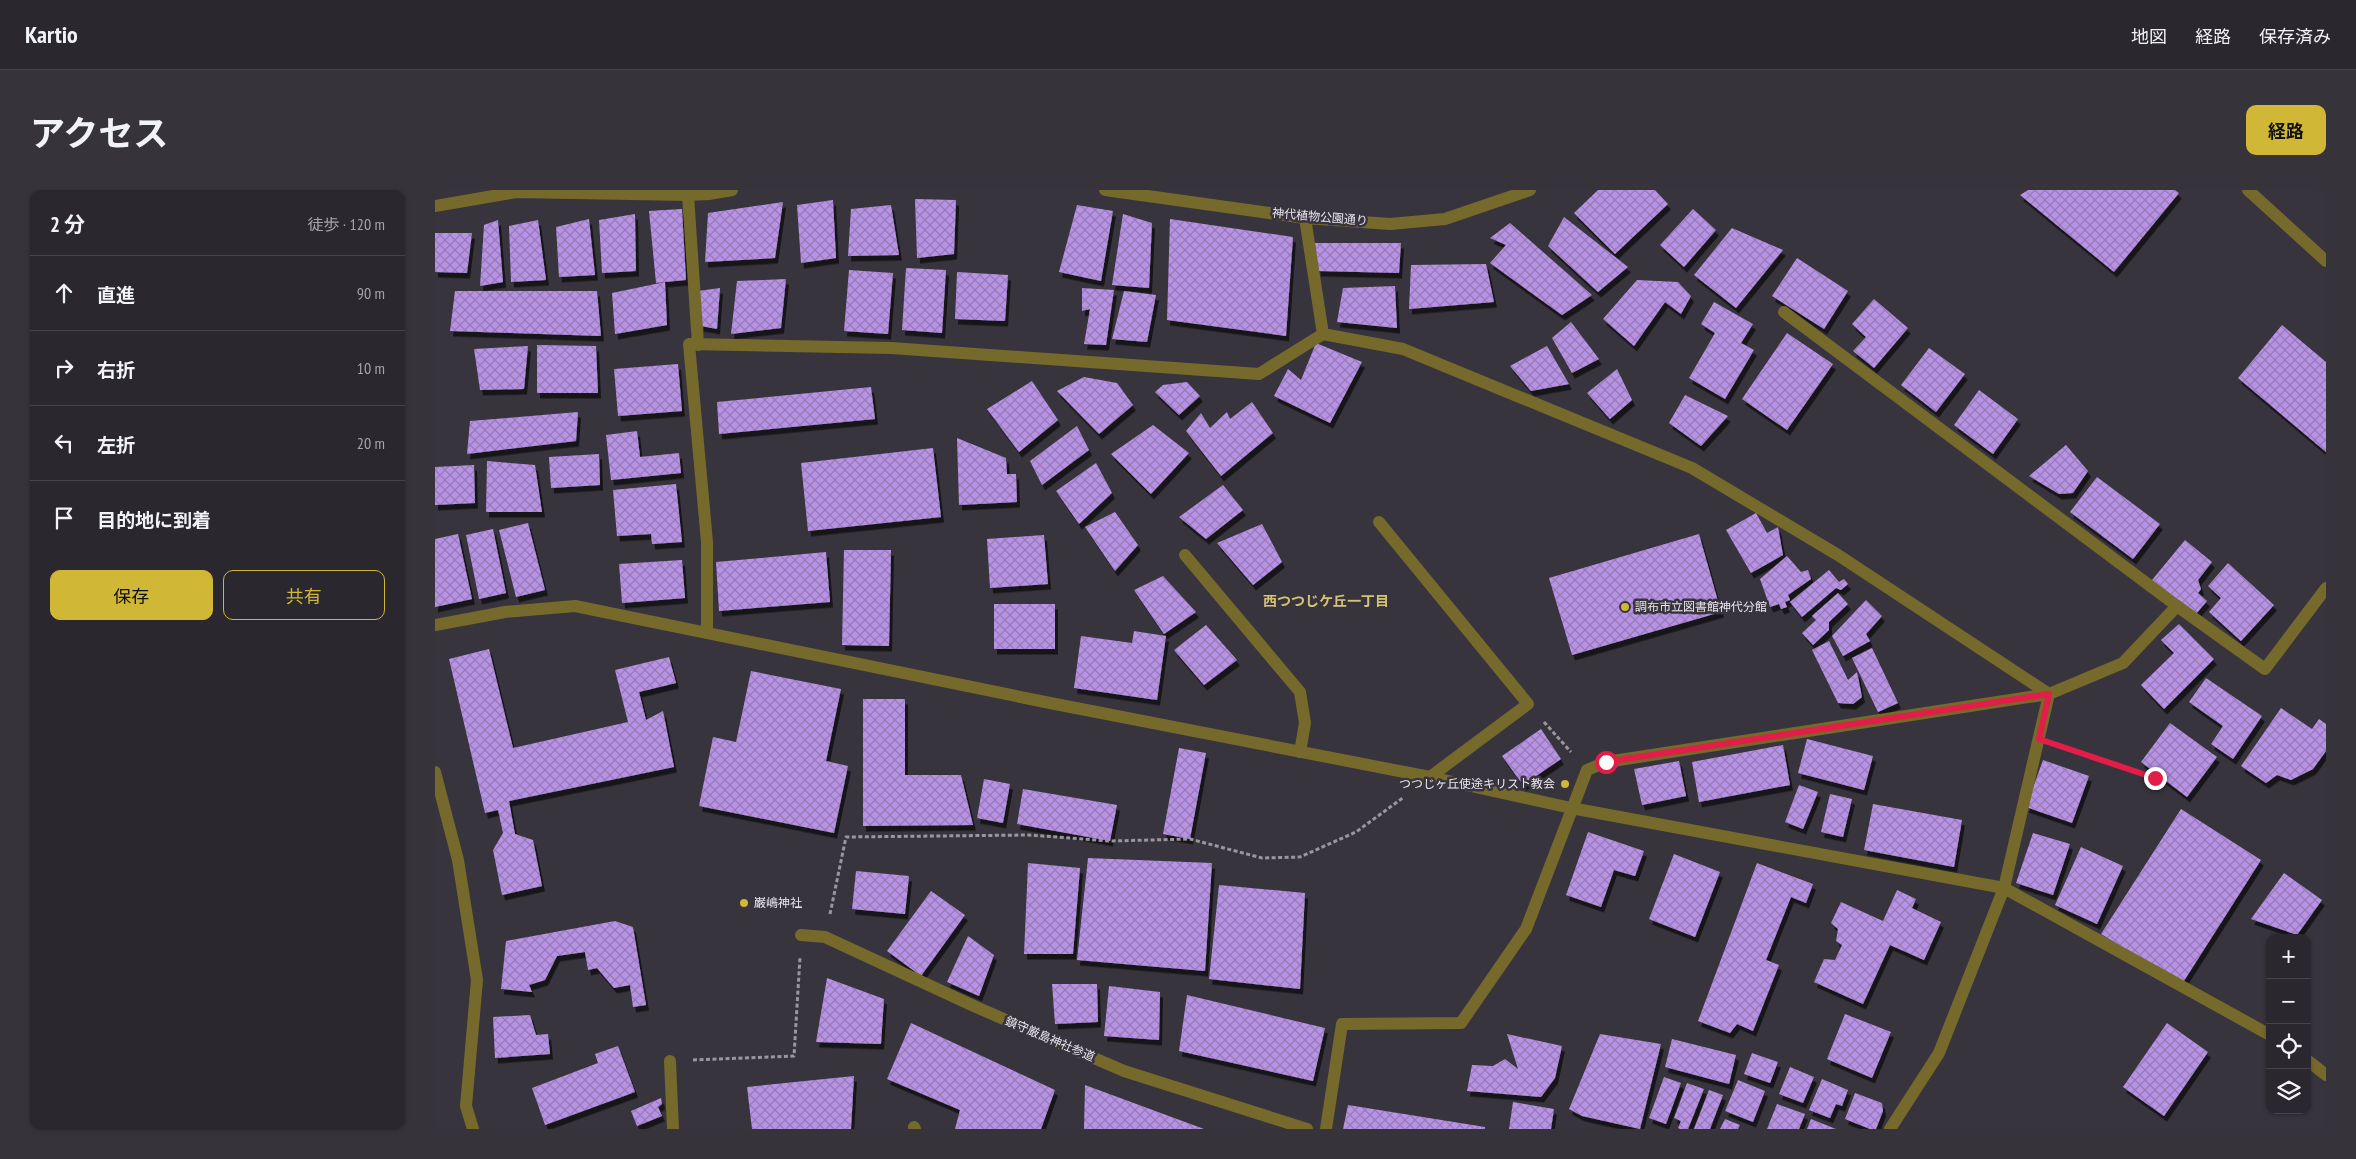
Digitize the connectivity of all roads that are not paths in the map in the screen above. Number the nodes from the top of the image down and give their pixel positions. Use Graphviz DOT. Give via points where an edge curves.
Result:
graph roads {
  1 [pos="732,190"];
  2 [pos="1105,190"];
  3 [pos="1530,190"];
  4 [pos="2248,190"];
  5 [pos="709,192"];
  6 [pos="688,195"];
  7 [pos="435,206"];
  8 [pos="1305,218"];
  9 [pos="2326,261"];
  10 [pos="1784,312"];
  11 [pos="1323,334"];
  12 [pos="698,344"];
  13 [pos="1379,522"];
  14 [pos="1185,555"];
  15 [pos="2326,588"];
  16 [pos="2177,606"];
  17 [pos="435,625"];
  18 [pos="707,633"];
  19 [pos="2049,694"];
  20 [pos="1299,752"];
  21 [pos="435,772"];
  22 [pos="1430,777"];
  23 [pos="1571,808"];
  24 [pos="2004,888"];
  25 [pos="801,935"];
  26 [pos="2266,1033"];
  27 [pos="670,1061"];
  28 [pos="2311,1063"];
  29 [pos="2326,1075"];
  30 [pos="473,1129"];
  31 [pos="673,1129"];
  32 [pos="1307,1129"];
  33 [pos="1326,1129"];
  34 [pos="1890,1129"];
  1 -- 5 [label="street"];
  2 -- 8 [label="street, 神代植物公園通り"];
  3 -- 8 [label="street, 神代植物公園通り" via="1445,219 1390,224"];
  4 -- 9 [label="street"];
  5 -- 6 [label="street"];
  6 -- 7 [label="street" via="516,192"];
  6 -- 12 [label="street"];
  8 -- 11 [label="street"];
  10 -- 16 [label="street"];
  11 -- 12 [label="street" via="1259,374 891,348"];
  11 -- 19 [label="street" via="1403,349 1692,468 1838,556"];
  12 -- 18 [label="street" via="689,344 707,542"];
  13 -- 22 [label="street" via="1528,704"];
  14 -- 20 [label="street" via="1300,692 1305,723"];
  15 -- 16 [label="street" via="2265,669"];
  16 -- 19 [label="street" via="2123,663"];
  17 -- 18 [label="street" via="505,612 575,606"];
  18 -- 20 [label="street"];
  19 -- 23 [label="street" via="1606,762 1587,770"];
  19 -- 24 [label="street"];
  20 -- 22 [label="street"];
  21 -- 30 [label="street" via="458,860 477,980 466,1106"];
  22 -- 23 [label="street"];
  23 -- 24 [label="street"];
  23 -- 33 [label="street" via="1525,929 1461,1023 1342,1024"];
  24 -- 26 [label="street"];
  24 -- 34 [label="street" via="1939,1053"];
  25 -- 32 [label="street, 鎮守厳島神社参道" via="825,937 1124,1071"];
  27 -- 31 [label="street"];
  28 -- 29 [label="street"];
}
